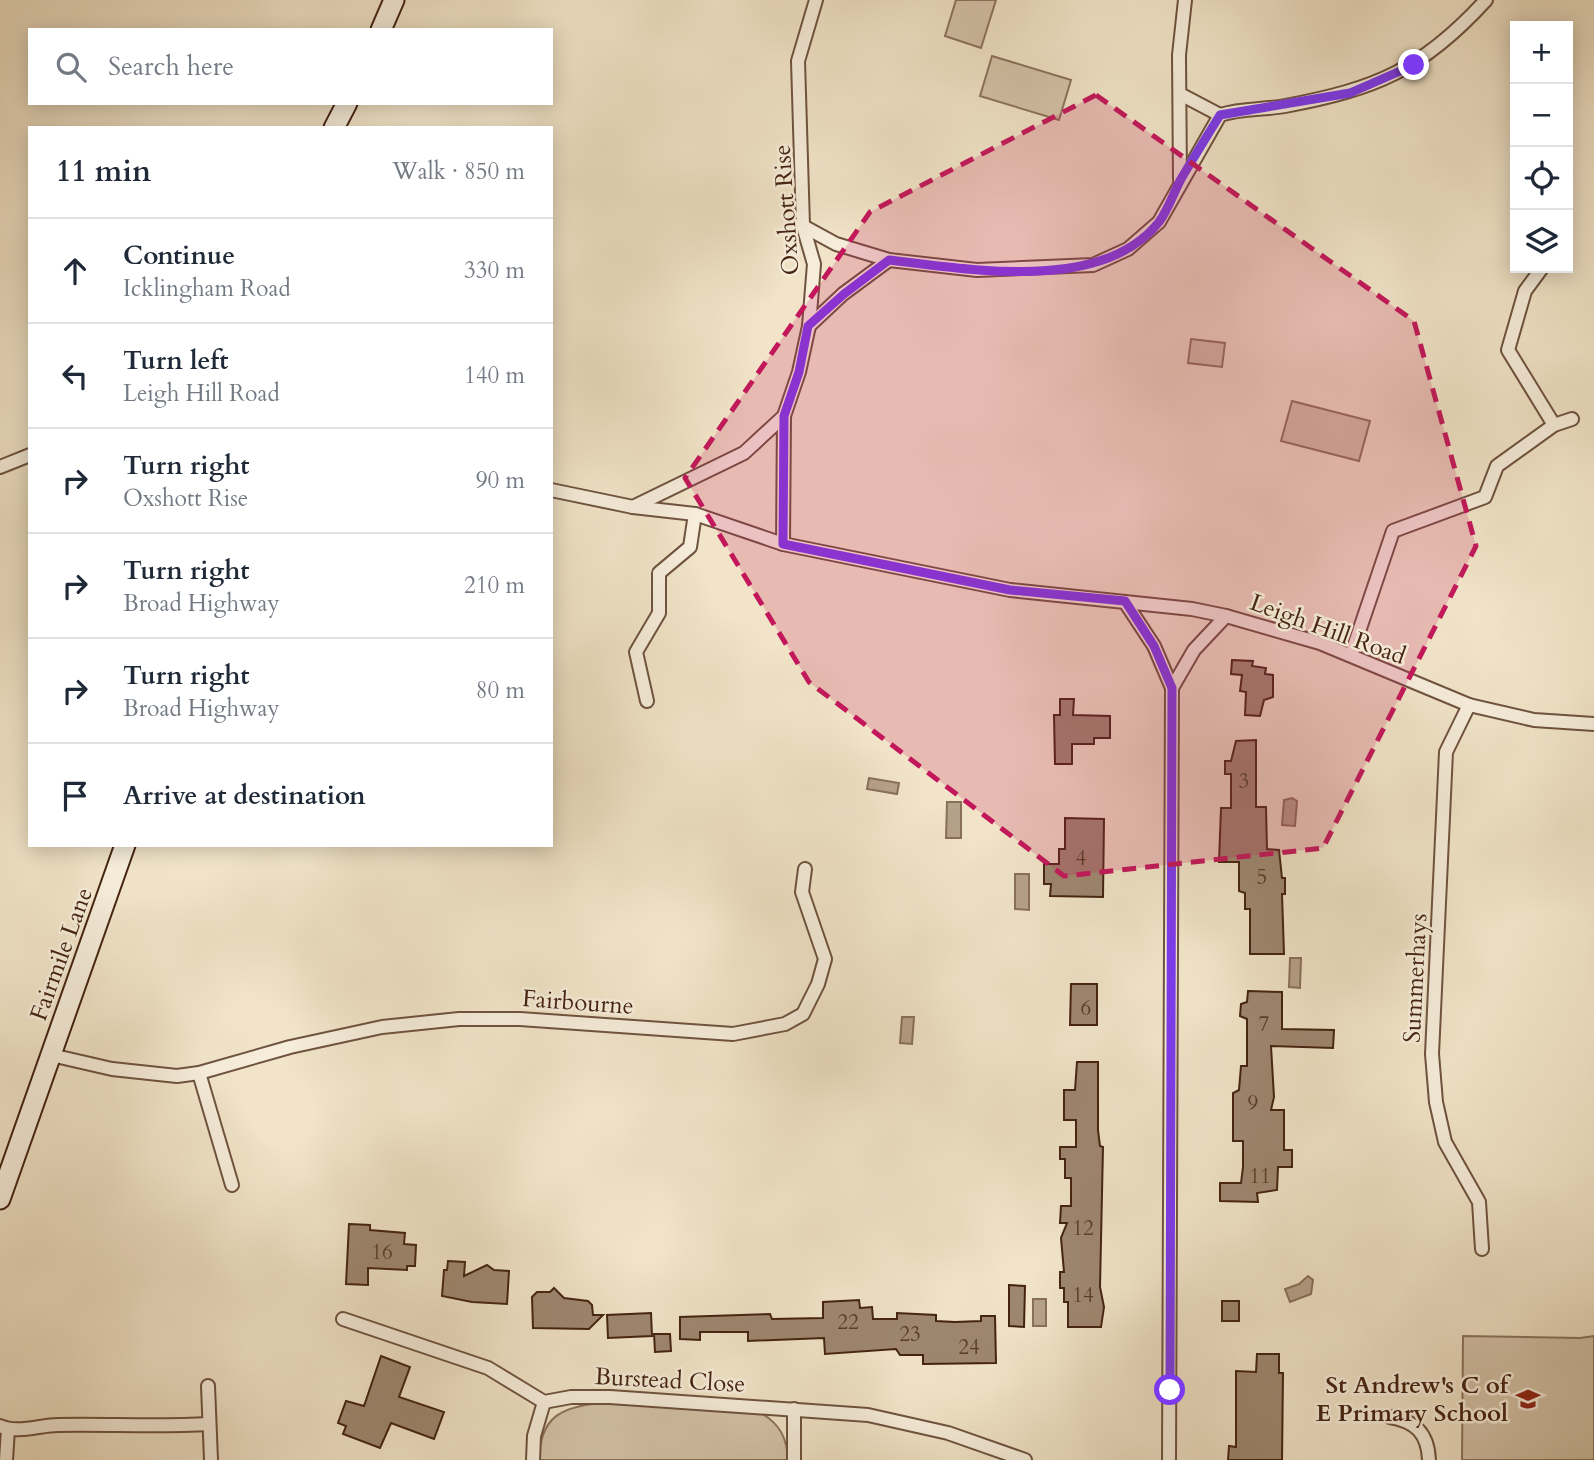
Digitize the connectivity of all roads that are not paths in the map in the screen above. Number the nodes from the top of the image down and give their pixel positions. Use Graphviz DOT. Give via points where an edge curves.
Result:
graph roads {
  1 [pos="394,0"];
  2 [pos="816,0"];
  3 [pos="1185,0"];
  4 [pos="1486,0"];
  5 [pos="383,28"];
  6 [pos="1180,94"];
  7 [pos="346,105"];
  8 [pos="1220,115"];
  9 [pos="335,126"];
  10 [pos="1181,180"];
  11 [pos="803,226"];
  12 [pos="889,260"];
  13 [pos="1538,273"];
  14 [pos="808,326"];
  15 [pos="784,416"];
  16 [pos="1572,419"];
  17 [pos="1553,425"];
  18 [pos="28,456"];
  19 [pos="0,467"];
  20 [pos="553,490"];
  21 [pos="633,508"];
  22 [pos="695,514"];
  23 [pos="783,544"];
  24 [pos="1125,601"];
  25 [pos="1226,615"];
  26 [pos="1351,655"];
  27 [pos="1172,688"];
  28 [pos="647,701"];
  29 [pos="1469,705"];
  30 [pos="1594,724"];
  31 [pos="124,847"];
  32 [pos="805,869"];
  33 [pos="51,1055"];
  34 [pos="199,1073"];
  35 [pos="232,1185"];
  36 [pos="0,1199"];
  37 [pos="1482,1249"];
  38 [pos="343,1319"];
  39 [pos="208,1386"];
  40 [pos="544,1402"];
  41 [pos="794,1409"];
  42 [pos="1390,1417"];
  43 [pos="209,1424"];
  44 [pos="4,1428"];
  45 [pos="6,1460"];
  46 [pos="211,1460"];
  47 [pos="533,1460"];
  48 [pos="794,1460"];
  49 [pos="1026,1460"];
  50 [pos="1169,1460"];
  51 [pos="1430,1460"];
  1 -- 5 [label="street"];
  2 -- 11 [label="street, Oxshott Rise" via="798,61"];
  3 -- 6 [label="street"];
  4 -- 8 [label="street" via="1414,65 1350,93"];
  6 -- 8 [label="street"];
  6 -- 10 [label="street"];
  7 -- 9 [label="street"];
  8 -- 10 [label="street"];
  10 -- 12 [label="street" via="1159,222 1128,248 1093,265 977,270"];
  11 -- 12 [label="street" via="836,244"];
  11 -- 14 [label="street, Oxshott Rise" via="814,264"];
  12 -- 14 [label="street"];
  13 -- 17 [label="street" via="1525,291 1508,350"];
  14 -- 15 [label="street, Oxshott Rise"];
  15 -- 21 [label="street, Oxshott Rise" via="744,453"];
  15 -- 23 [label="street, Oxshott Rise"];
  16 -- 17 [label="street"];
  17 -- 26 [label="street" via="1497,466 1485,497 1393,531"];
  18 -- 19 [label="street"];
  20 -- 21 [label="street, Leigh Hill Road"];
  21 -- 22 [label="street, Leigh Hill Road"];
  22 -- 23 [label="street, Leigh Hill Road"];
  22 -- 28 [label="street" via="690,547 660,573 659,613 636,652"];
  23 -- 24 [label="street, Leigh Hill Road" via="1010,590"];
  24 -- 25 [label="street, Leigh Hill Road"];
  24 -- 27 [label="street" via="1154,646"];
  25 -- 26 [label="street, Leigh Hill Road"];
  25 -- 27 [label="street" via="1194,650"];
  26 -- 29 [label="street, Leigh Hill Road"];
  27 -- 50 [label="street"];
  29 -- 30 [label="street, Leigh Hill Road" via="1534,720"];
  29 -- 37 [label="street, Summerhays" via="1446,752 1432,1054 1445,1142 1479,1202"];
  31 -- 33 [label="street, Fairmile Lane"];
  32 -- 34 [label="street, Fairbourne" via="802,892 825,959 803,1014 785,1024 733,1034 458,1019 382,1027"];
  33 -- 34 [label="street, Fairbourne" via="112,1069 177,1076"];
  33 -- 36 [label="street, Fairmile Lane"];
  34 -- 35 [label="street"];
  38 -- 40 [label="street" via="488,1368"];
  39 -- 43 [label="street"];
  40 -- 41 [label="street, Burstead Close" via="610,1397"];
  40 -- 47 [label="street"];
  41 -- 48 [label="street"];
  41 -- 49 [label="street, Burstead Close" via="904,1422"];
  42 -- 51 [label="street" via="1406,1420 1421,1431"];
  43 -- 44 [label="street"];
  43 -- 46 [label="street"];
  44 -- 45 [label="street"];
}
